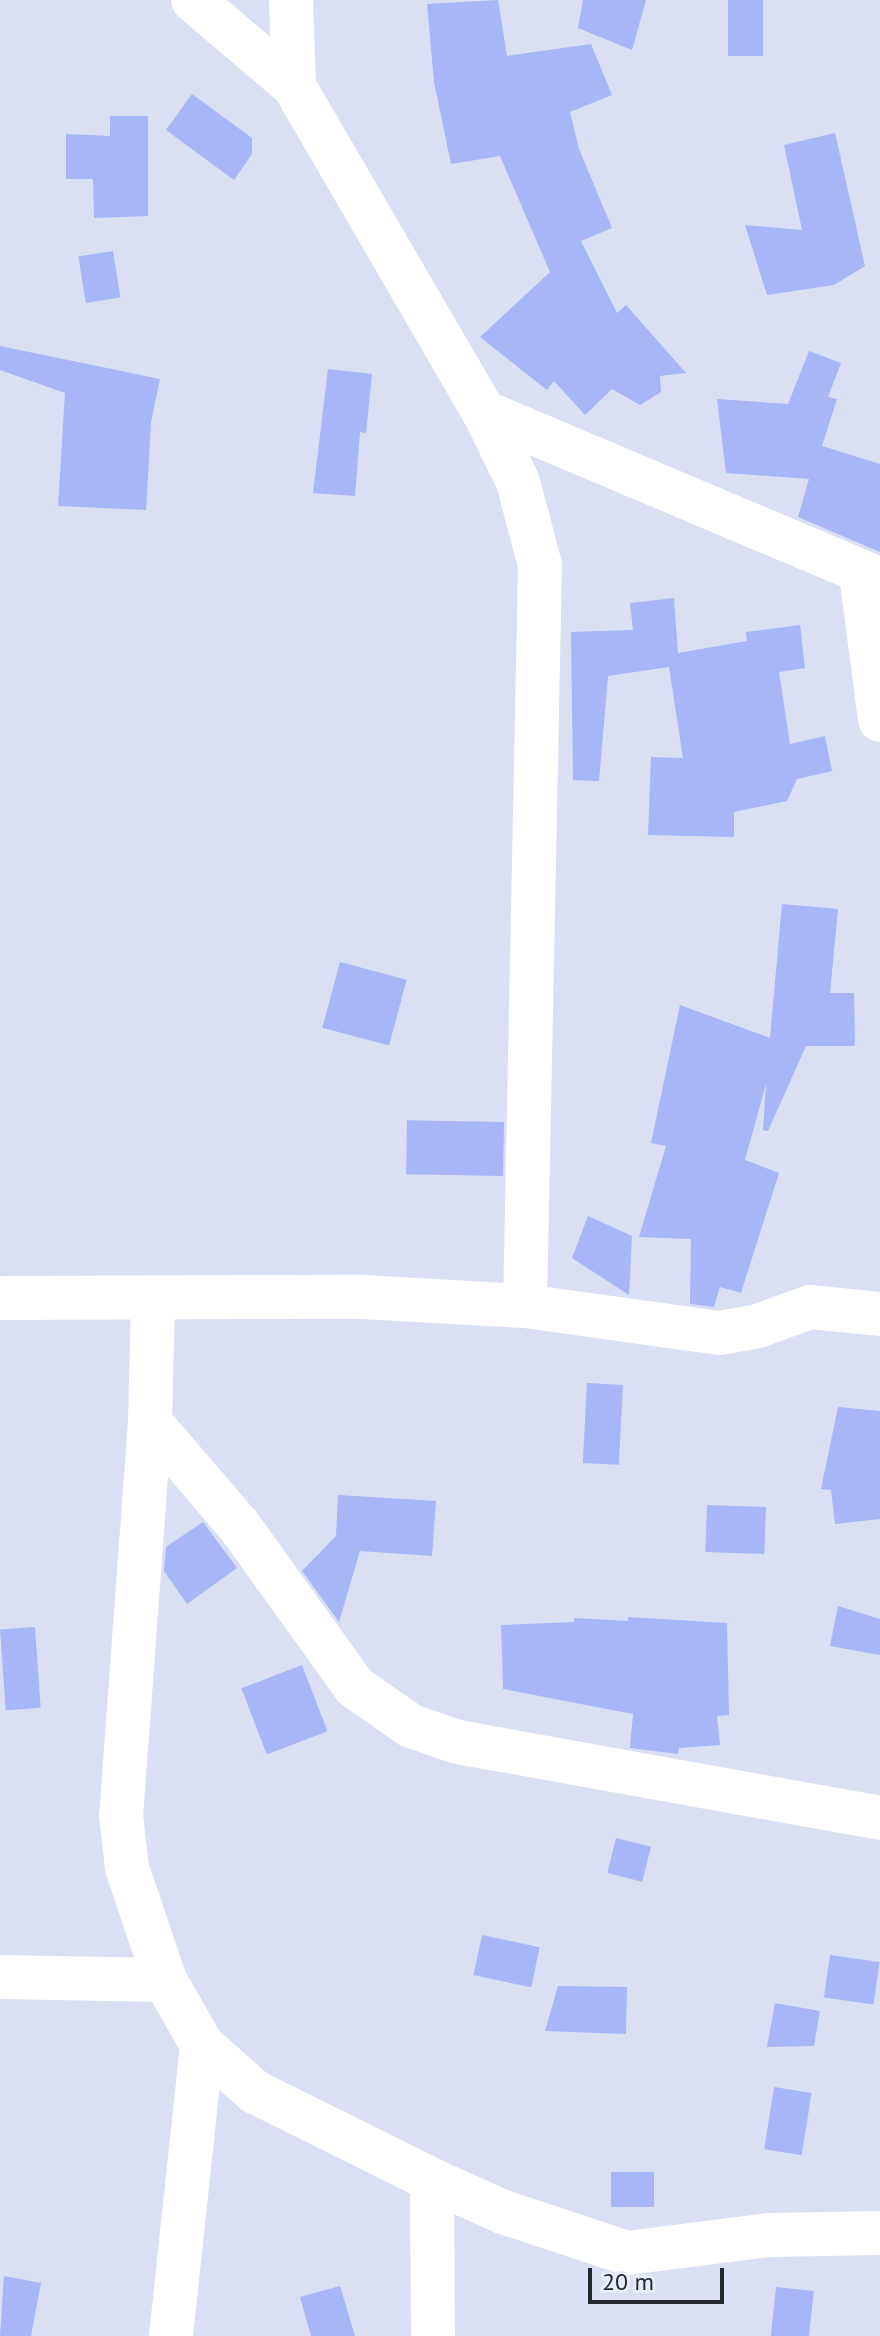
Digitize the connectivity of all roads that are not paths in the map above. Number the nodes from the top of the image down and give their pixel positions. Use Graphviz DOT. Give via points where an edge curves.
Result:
graph roads {
  1 [pos="193,0"];
  2 [pos="291,0"];
  3 [pos="294,86"];
  4 [pos="484,412"];
  5 [pos="871,577"];
  6 [pos="880,720"];
  7 [pos="0,1298"];
  8 [pos="153,1299"];
  9 [pos="525,1306"];
  10 [pos="880,1314"];
  11 [pos="150,1422"];
  12 [pos="880,1818"];
  13 [pos="0,1977"];
  14 [pos="165,1980"];
  15 [pos="202,2045"];
  16 [pos="432,2180"];
  17 [pos="880,2233"];
  18 [pos="171,2336"];
  19 [pos="433,2336"];
  1 -- 3 [label="street"];
  2 -- 3 [label="street"];
  3 -- 4 [label="street"];
  4 -- 5 [label="street"];
  4 -- 9 [label="street" via="518,482 540,565"];
  5 -- 6 [label="street"];
  7 -- 8 [label="street"];
  8 -- 9 [label="street" via="363,1297"];
  8 -- 11 [label="street"];
  9 -- 10 [label="street" via="719,1333 810,1307"];
  11 -- 12 [label="street" via="240,1527 355,1687 411,1726 458,1742"];
  11 -- 14 [label="street" via="121,1815 127,1868"];
  13 -- 14 [label="street"];
  14 -- 15 [label="street"];
  15 -- 16 [label="street" via="255,2092"];
  15 -- 18 [label="street"];
  16 -- 17 [label="street" via="503,2212 627,2253 769,2235"];
  16 -- 19 [label="street"];
}
